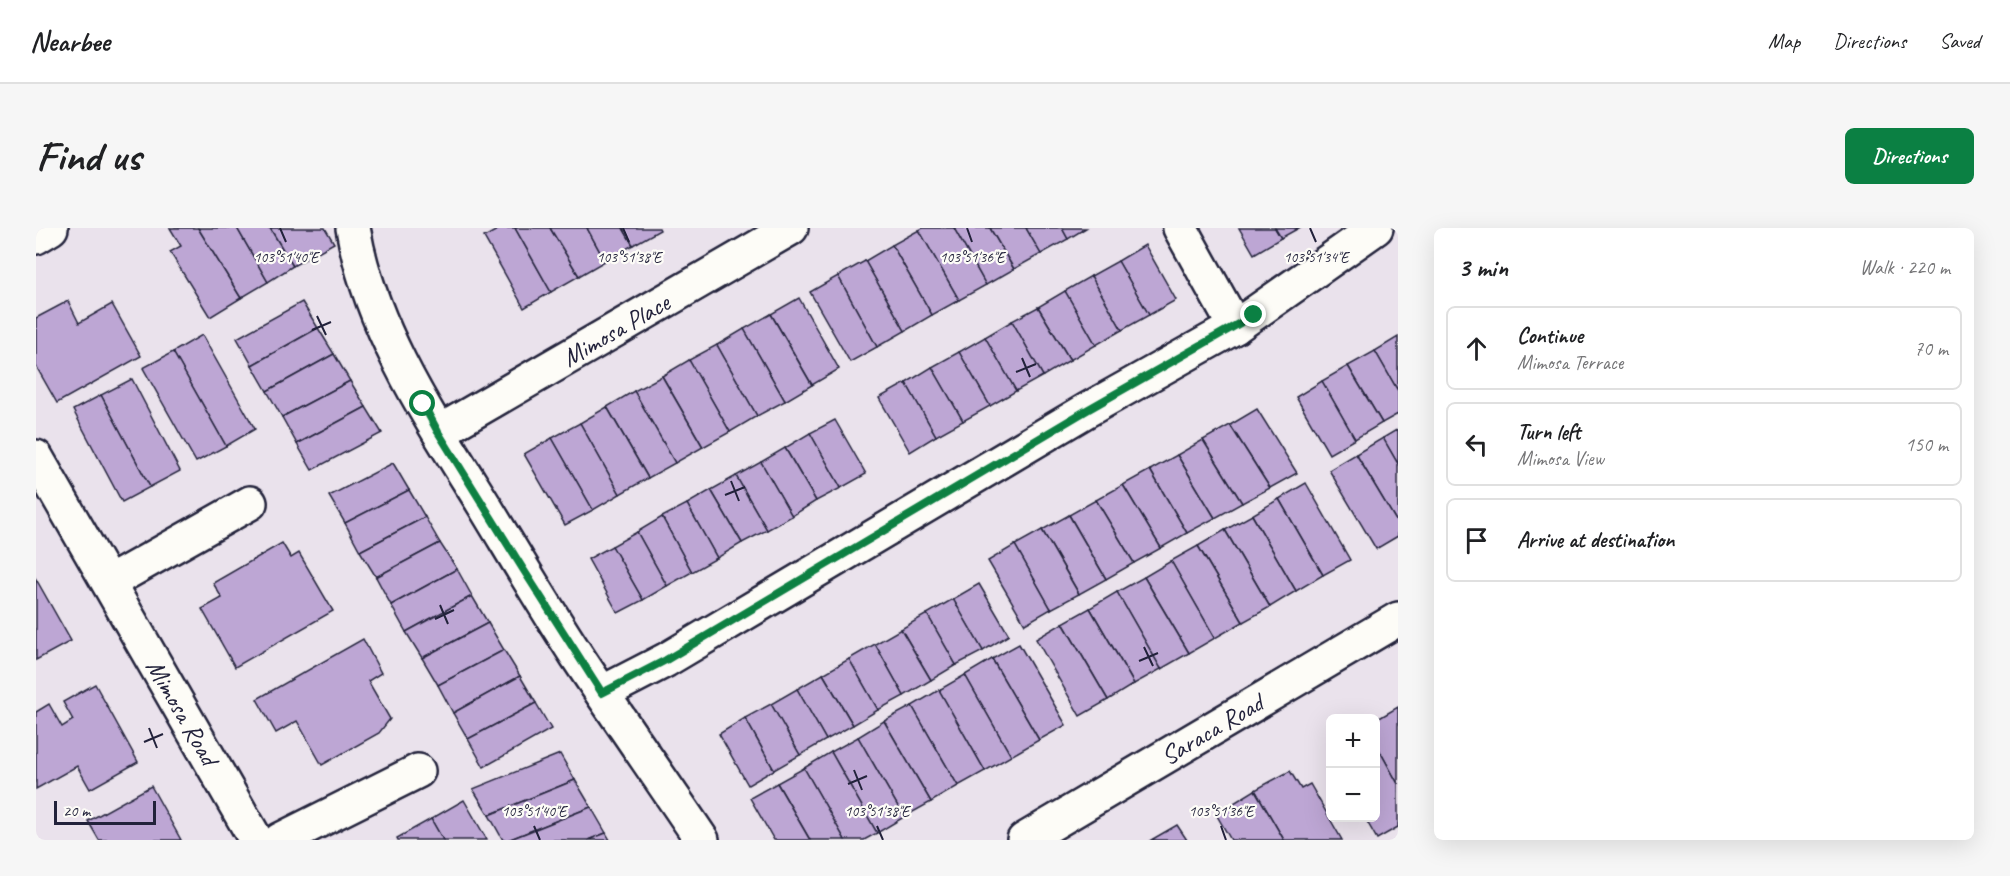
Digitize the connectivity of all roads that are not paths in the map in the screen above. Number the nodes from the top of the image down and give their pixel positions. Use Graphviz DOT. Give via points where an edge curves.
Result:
graph roads {
  1 [pos="51,228"];
  2 [pos="353,228"];
  3 [pos="791,228"];
  4 [pos="1179,228"];
  5 [pos="1376,228"];
  6 [pos="36,237"];
  7 [pos="1235,327"];
  8 [pos="438,432"];
  9 [pos="36,457"];
  10 [pos="250,502"];
  11 [pos="110,582"];
  12 [pos="1398,619"];
  13 [pos="602,693"];
  14 [pos="418,771"];
  15 [pos="256,840"];
  16 [pos="280,840"];
  17 [pos="702,840"];
  18 [pos="1024,840"];
  1 -- 6 [label="street"];
  2 -- 8 [label="street" via="370,294"];
  3 -- 8 [label="street, Mimosa Place"];
  4 -- 7 [label="street"];
  5 -- 7 [label="street"];
  7 -- 13 [label="street" via="1087,410 666,660"];
  8 -- 13 [label="street"];
  9 -- 11 [label="street, Mimosa Road"];
  10 -- 11 [label="street"];
  11 -- 15 [label="street, Mimosa Road"];
  12 -- 18 [label="street, Saraca Road"];
  13 -- 17 [label="street"];
  14 -- 16 [label="street"];
}
